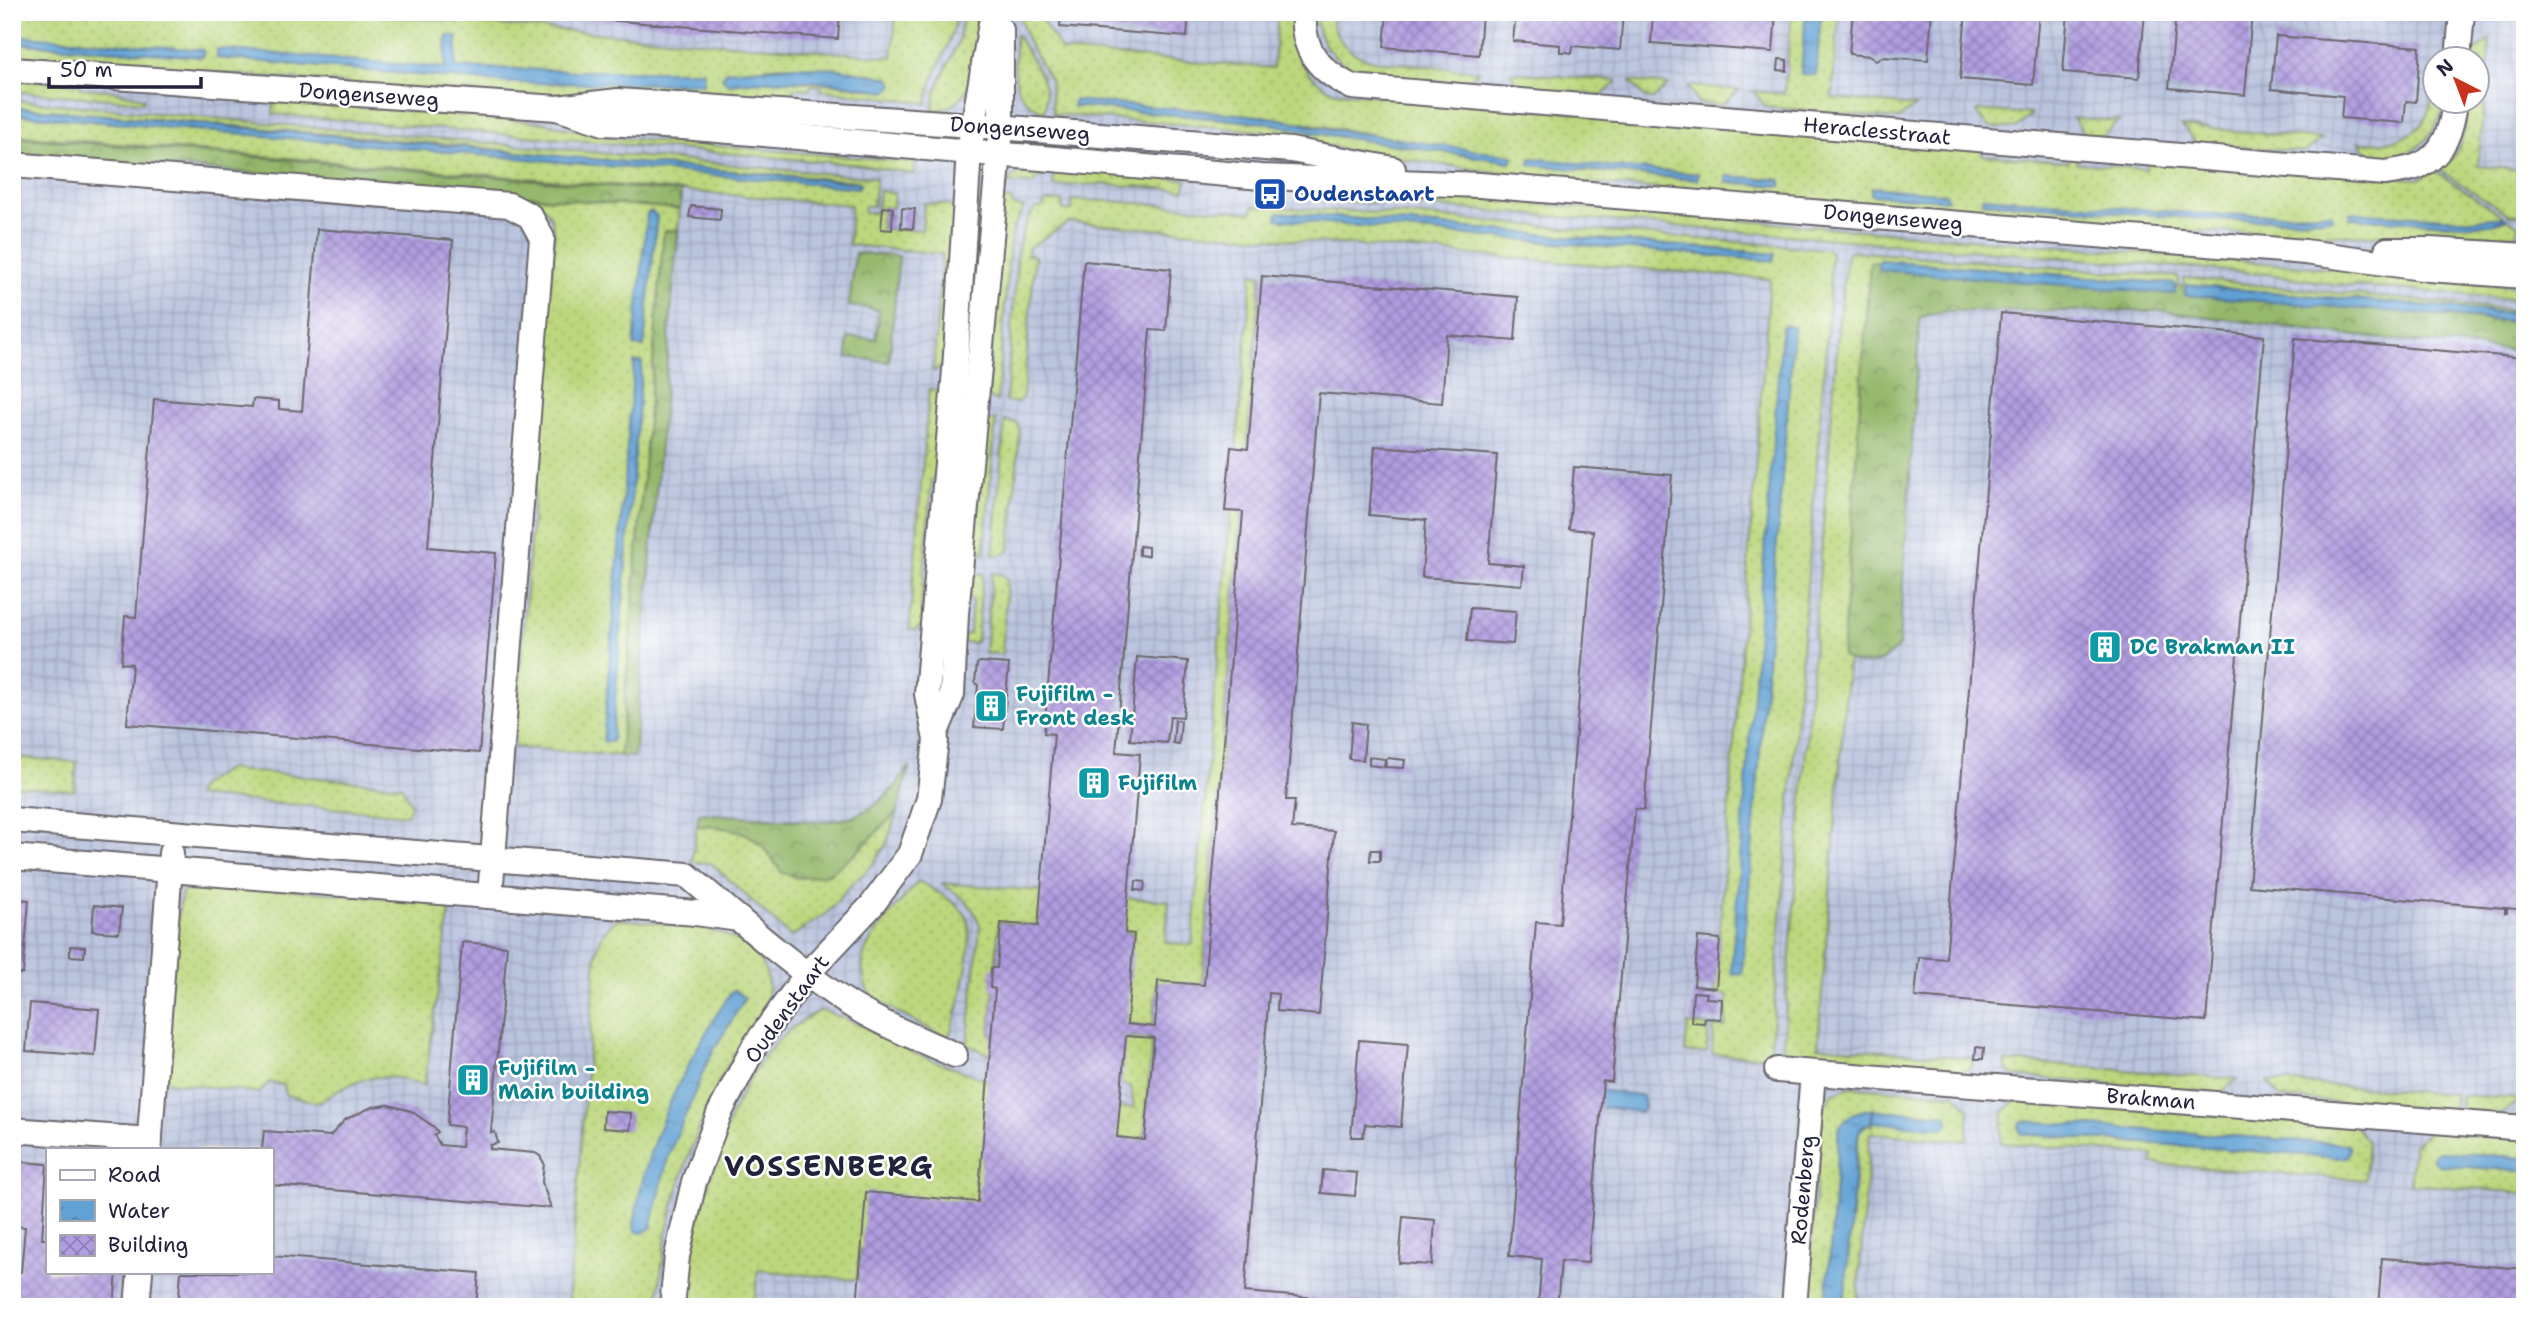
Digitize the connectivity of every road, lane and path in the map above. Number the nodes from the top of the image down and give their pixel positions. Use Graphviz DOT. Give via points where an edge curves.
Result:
graph roads {
  1 [pos="993,12"];
  2 [pos="1001,12"];
  3 [pos="1304,12"];
  4 [pos="2462,12"];
  5 [pos="2459,46"];
  6 [pos="12,70"];
  7 [pos="557,108"];
  8 [pos="2453,116"];
  9 [pos="972,125"];
  10 [pos="1001,128"];
  11 [pos="969,151"];
  12 [pos="998,155"];
  13 [pos="12,165"];
  14 [pos="1480,185"];
  15 [pos="2305,252"];
  16 [pos="2525,256"];
  17 [pos="2525,276"];
  18 [pos="943,645"];
  19 [pos="12,820"];
  20 [pos="173,833"];
  21 [pos="12,857"];
  22 [pos="493,859"];
  23 [pos="170,870"];
  24 [pos="490,896"];
  25 [pos="739,919"];
  26 [pos="807,975"];
  27 [pos="955,1055"];
  28 [pos="1777,1070"];
  29 [pos="1813,1073"];
  30 [pos="2525,1128"];
  31 [pos="12,1130"];
  32 [pos="149,1145"];
  33 [pos="139,1274"];
  34 [pos="137,1307"];
  35 [pos="672,1307"];
  36 [pos="1794,1307"];
  1 -- 9 [label="street, Oudenstaart"];
  2 -- 10 [label="street, Oudenstaart"];
  3 -- 8 [label="street, Heraclesstraat" via="1308,47 1317,63 1352,88 2385,173 2419,166 2441,149"];
  4 -- 5 [label="street"];
  6 -- 7 [label="street, Dongenseweg"];
  7 -- 9 [label="street, Dongenseweg" via="618,101"];
  7 -- 11 [label="street, Dongenseweg" via="604,122"];
  9 -- 10 [label="street, Dongenseweg"];
  9 -- 11 [label="street, Oudenstaart"];
  10 -- 12 [label="street, Oudenstaart"];
  10 -- 14 [label="street, Dongenseweg" via="1291,150"];
  11 -- 12 [label="street, Dongenseweg"];
  11 -- 18 [label="street, Oudenstaart"];
  12 -- 14 [label="street, Dongenseweg" via="1261,177"];
  12 -- 18 [label="street, Oudenstaart"];
  13 -- 22 [label="street" via="509,205 530,216 542,238"];
  14 -- 15 [label="street, Dongenseweg"];
  15 -- 16 [label="street, Dongenseweg" via="2430,250"];
  15 -- 17 [label="street, Dongenseweg"];
  18 -- 26 [label="street, Oudenstaart" via="927,694 936,732 929,799 909,854 872,905"];
  19 -- 20 [label="street"];
  20 -- 22 [label="street"];
  20 -- 23 [label="street"];
  21 -- 23 [label="street"];
  22 -- 24 [label="street"];
  22 -- 25 [label="street" via="687,875"];
  23 -- 24 [label="street"];
  23 -- 32 [label="street"];
  24 -- 25 [label="street"];
  25 -- 26 [label="street"];
  26 -- 27 [label="street" via="857,1008"];
  26 -- 35 [label="street, Oudenstaart" via="755,1045 719,1114 694,1182 677,1256"];
  28 -- 29 [label="street, Brakman"];
  29 -- 30 [label="street, Brakman"];
  29 -- 36 [label="street, Rodenberg"];
  31 -- 32 [label="street"];
  33 -- 34 [label="street"];
}
